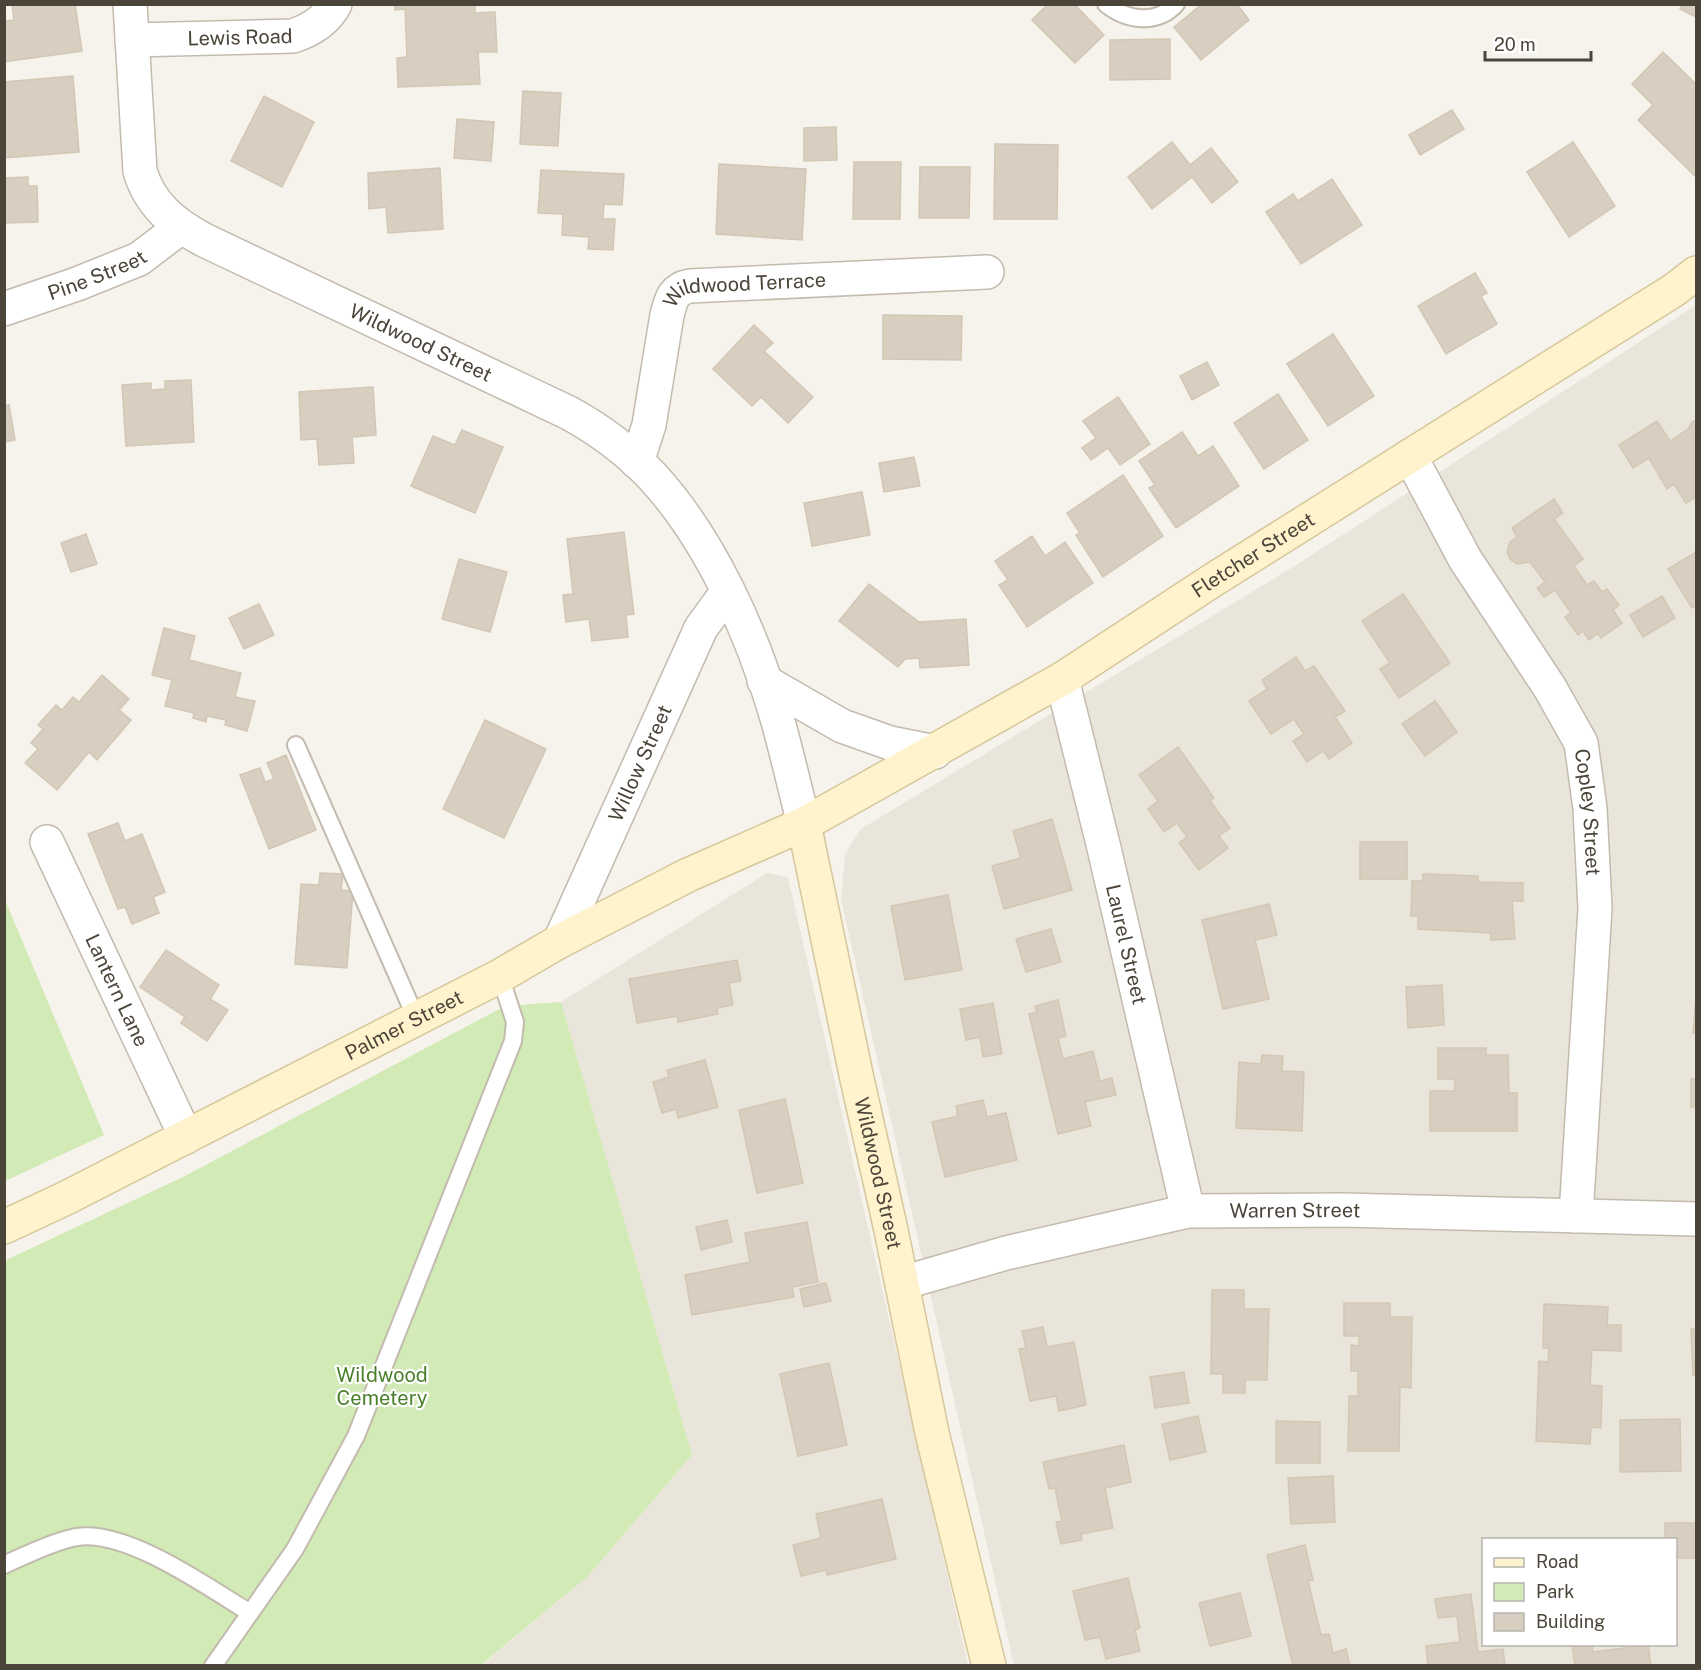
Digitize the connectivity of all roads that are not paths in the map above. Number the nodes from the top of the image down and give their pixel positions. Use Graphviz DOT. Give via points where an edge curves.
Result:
graph roads {
  1 [pos="130,4"];
  2 [pos="335,4"];
  3 [pos="1106,4"];
  4 [pos="1176,4"];
  5 [pos="132,40"];
  6 [pos="181,227"];
  7 [pos="987,272"];
  8 [pos="1696,273"];
  9 [pos="4,309"];
  10 [pos="1410,456"];
  11 [pos="637,462"];
  12 [pos="728,591"];
  13 [pos="1062,679"];
  14 [pos="764,681"];
  15 [pos="296,745"];
  16 [pos="935,752"];
  17 [pos="804,824"];
  18 [pos="47,842"];
  19 [pos="560,941"];
  20 [pos="500,976"];
  21 [pos="416,1018"];
  22 [pos="186,1137"];
  23 [pos="1188,1211"];
  24 [pos="1576,1216"];
  25 [pos="1696,1219"];
  26 [pos="4,1227"];
  27 [pos="902,1283"];
  28 [pos="4,1565"];
  29 [pos="250,1613"];
  30 [pos="213,1665"];
  31 [pos="989,1665"];
  1 -- 5 [label="street, Wildwood Street"];
  2 -- 5 [label="street, Lewis Road" via="316,26 293,36"];
  3 -- 4 [label="lane" via="1133,19 1157,17"];
  5 -- 6 [label="street, Wildwood Street" via="140,171 146,189 161,211"];
  6 -- 9 [label="street, Pine Street" via="139,259"];
  6 -- 11 [label="street, Wildwood Street" via="569,413 598,429"];
  7 -- 11 [label="street, Wildwood Terrace" via="682,288 672,298 667,315 649,424"];
  8 -- 10 [label="street, Fletcher Street"];
  10 -- 13 [label="street, Fletcher Street"];
  10 -- 24 [label="street, Copley Street" via="1465,559 1550,688 1581,743 1590,808 1595,908"];
  11 -- 12 [label="street, Wildwood Street" via="688,522"];
  12 -- 14 [label="street, Wildwood Street"];
  12 -- 19 [label="street, Willow Street" via="701,628"];
  13 -- 16 [label="street, Fletcher Street"];
  13 -- 23 [label="street, Laurel Street"];
  14 -- 16 [label="street" via="842,726 890,743"];
  14 -- 17 [label="street, Wildwood Street" via="777,716"];
  15 -- 21 [label="lane"];
  16 -- 17 [label="street, Fletcher Street"];
  17 -- 19 [label="street, Palmer Street" via="687,875"];
  17 -- 27 [label="street, Wildwood Street"];
  18 -- 22 [label="street, Lantern Lane"];
  19 -- 20 [label="street, Palmer Street"];
  20 -- 21 [label="street, Palmer Street"];
  20 -- 29 [label="lane" via="515,1023 513,1041 448,1208 356,1436 296,1549"];
  21 -- 22 [label="street, Palmer Street"];
  22 -- 26 [label="street, Palmer Street"];
  23 -- 24 [label="street, Warren Street"];
  23 -- 27 [label="street, Warren Street" via="1006,1253"];
  24 -- 25 [label="street, Warren Street"];
  27 -- 31 [label="street, Wildwood Street" via="932,1433"];
  28 -- 29 [label="lane" via="77,1537 117,1540 170,1564"];
  29 -- 30 [label="lane"];
}
